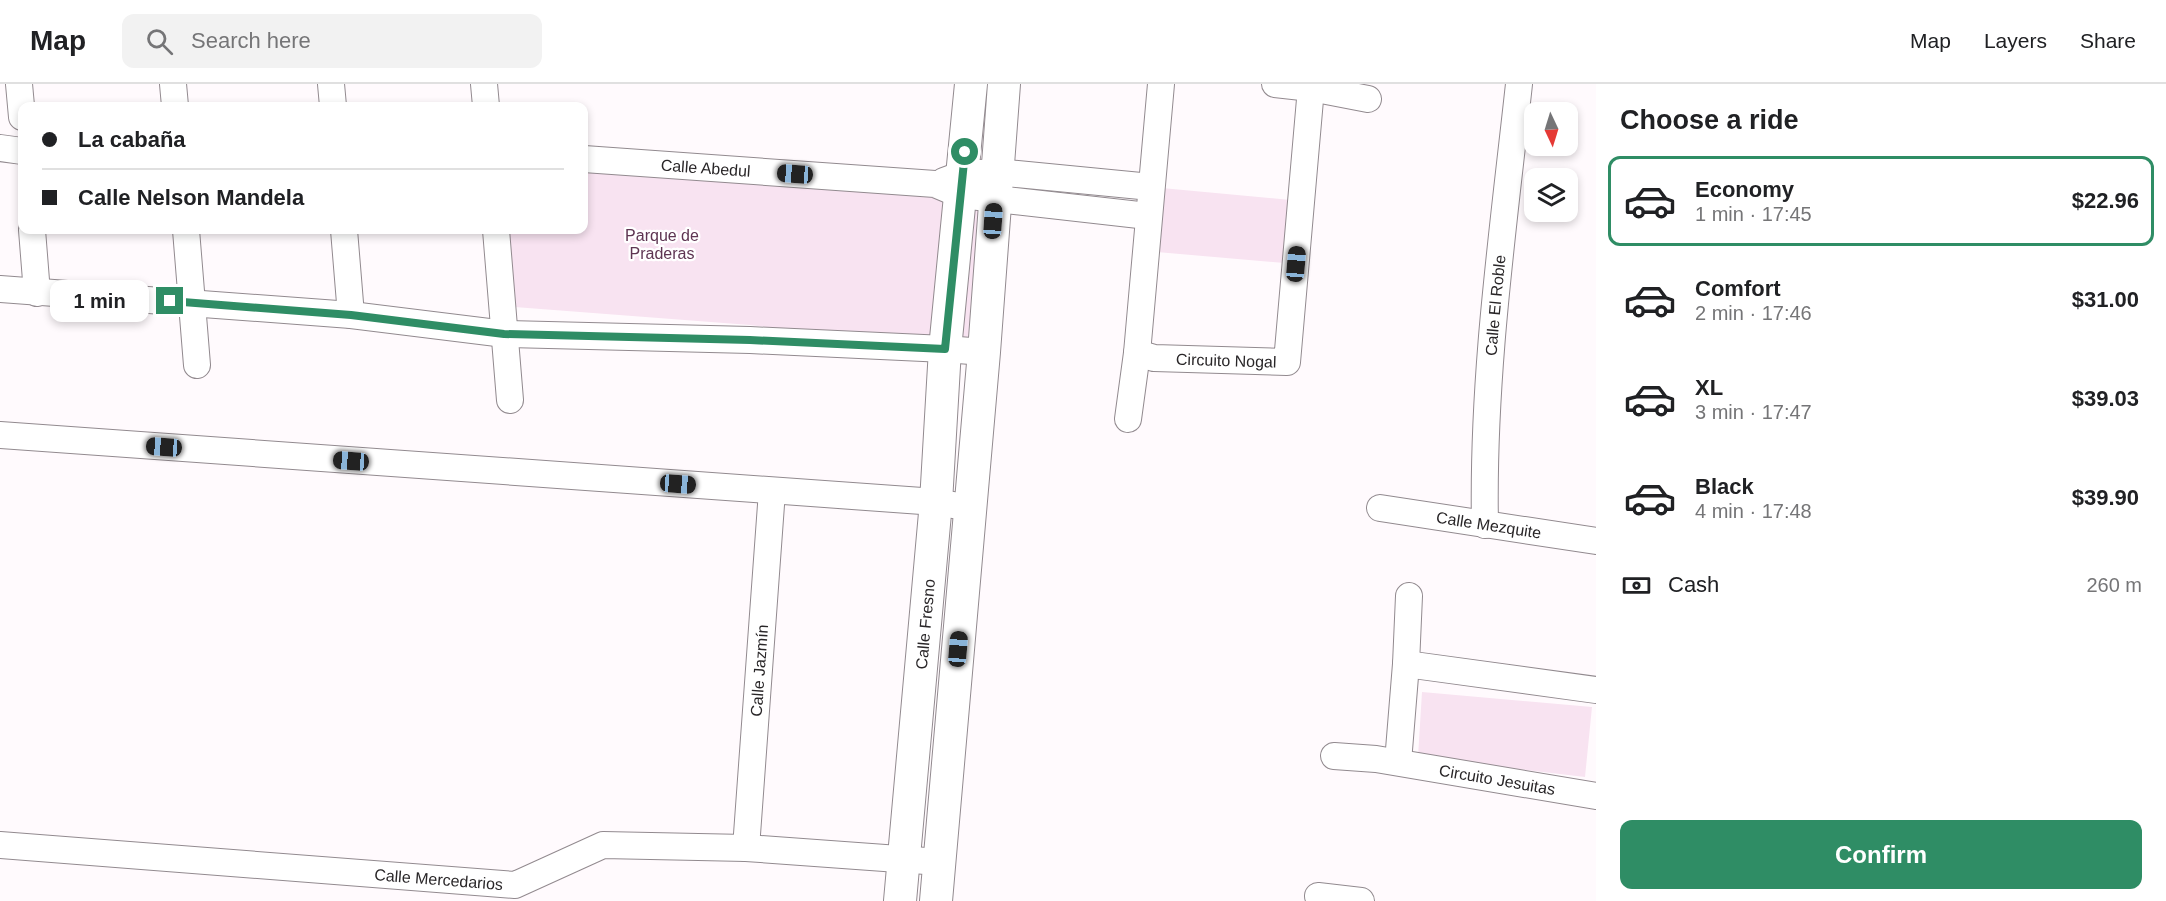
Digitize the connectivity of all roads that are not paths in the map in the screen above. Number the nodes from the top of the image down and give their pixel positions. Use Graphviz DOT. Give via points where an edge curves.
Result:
graph roads {
  1 [pos="19,84"];
  2 [pos="173,84"];
  3 [pos="331,84"];
  4 [pos="484,84"];
  5 [pos="971,84"];
  6 [pos="1004,84"];
  7 [pos="1161,84"];
  8 [pos="1275,84"];
  9 [pos="1519,84"];
  10 [pos="1311,88"];
  11 [pos="1368,99"];
  12 [pos="21,102"];
  13 [pos="175,102"];
  14 [pos="333,102"];
  15 [pos="486,102"];
  16 [pos="0,148"];
  17 [pos="18,150"];
  18 [pos="588,159"];
  19 [pos="953,184"];
  20 [pos="995,186"];
  21 [pos="1151,187"];
  22 [pos="1148,216"];
  23 [pos="32,234"];
  24 [pos="186,234"];
  25 [pos="344,234"];
  26 [pos="496,234"];
  27 [pos="0,289"];
  28 [pos="37,293"];
  29 [pos="192,303"];
  30 [pos="351,315"];
  31 [pos="504,334"];
  32 [pos="945,349"];
  33 [pos="984,352"];
  34 [pos="1137,353"];
  35 [pos="197,365"];
  36 [pos="510,400"];
  37 [pos="1128,419"];
  38 [pos="0,435"];
  39 [pos="772,491"];
  40 [pos="936,502"];
  41 [pos="970,508"];
  42 [pos="1380,508"];
  43 [pos="1485,525"];
  44 [pos="1596,541"];
  45 [pos="1409,596"];
  46 [pos="1406,664"];
  47 [pos="1596,690"];
  48 [pos="1334,756"];
  49 [pos="1398,762"];
  50 [pos="1596,796"];
  51 [pos="0,845"];
  52 [pos="746,848"];
  53 [pos="904,860"];
  54 [pos="940,862"];
  55 [pos="1318,896"];
  56 [pos="900,901"];
  57 [pos="936,901"];
  58 [pos="1361,901"];
  1 -- 12 [label="street"];
  2 -- 13 [label="street"];
  3 -- 14 [label="street"];
  4 -- 15 [label="street"];
  5 -- 19 [label="street, Calle Fresno"];
  6 -- 20 [label="street"];
  7 -- 21 [label="street"];
  8 -- 10 [label="street"];
  9 -- 43 [label="street, Calle El Roble" via="1488,366"];
  10 -- 11 [label="street"];
  10 -- 34 [label="street, Circuito Nogal" via="1287,362 1154,358"];
  16 -- 17 [label="street"];
  18 -- 19 [label="street, Calle Abedul"];
  19 -- 20 [label="street"];
  19 -- 32 [label="street, Calle Fresno"];
  20 -- 21 [label="street"];
  20 -- 22 [label="street"];
  20 -- 33 [label="street"];
  21 -- 22 [label="street"];
  22 -- 34 [label="street"];
  23 -- 28 [label="street"];
  24 -- 29 [label="street"];
  25 -- 30 [label="street"];
  26 -- 31 [label="street"];
  27 -- 28 [label="street"];
  28 -- 29 [label="street"];
  29 -- 30 [label="street"];
  29 -- 35 [label="street"];
  30 -- 31 [label="street"];
  31 -- 32 [label="street"];
  31 -- 36 [label="street"];
  32 -- 33 [label="street"];
  32 -- 40 [label="street, Calle Fresno"];
  33 -- 41 [label="street"];
  34 -- 37 [label="street"];
  38 -- 39 [label="street"];
  39 -- 40 [label="street"];
  39 -- 52 [label="street, Calle Jazmín"];
  40 -- 41 [label="street"];
  40 -- 53 [label="street, Calle Fresno"];
  41 -- 54 [label="street"];
  42 -- 43 [label="street, Calle Mezquite"];
  43 -- 44 [label="street, Calle Mezquite"];
  45 -- 46 [label="street"];
  46 -- 47 [label="street"];
  46 -- 49 [label="street"];
  48 -- 49 [label="street, Circuito Jesuitas"];
  49 -- 50 [label="street, Circuito Jesuitas"];
  51 -- 52 [label="street, Calle Mercedarios" via="515,885 603,845"];
  52 -- 53 [label="street, Calle Mercedarios"];
  53 -- 54 [label="street, Calle Mercedarios"];
  53 -- 56 [label="street, Calle Fresno"];
  54 -- 57 [label="street"];
  55 -- 58 [label="street"];
}
